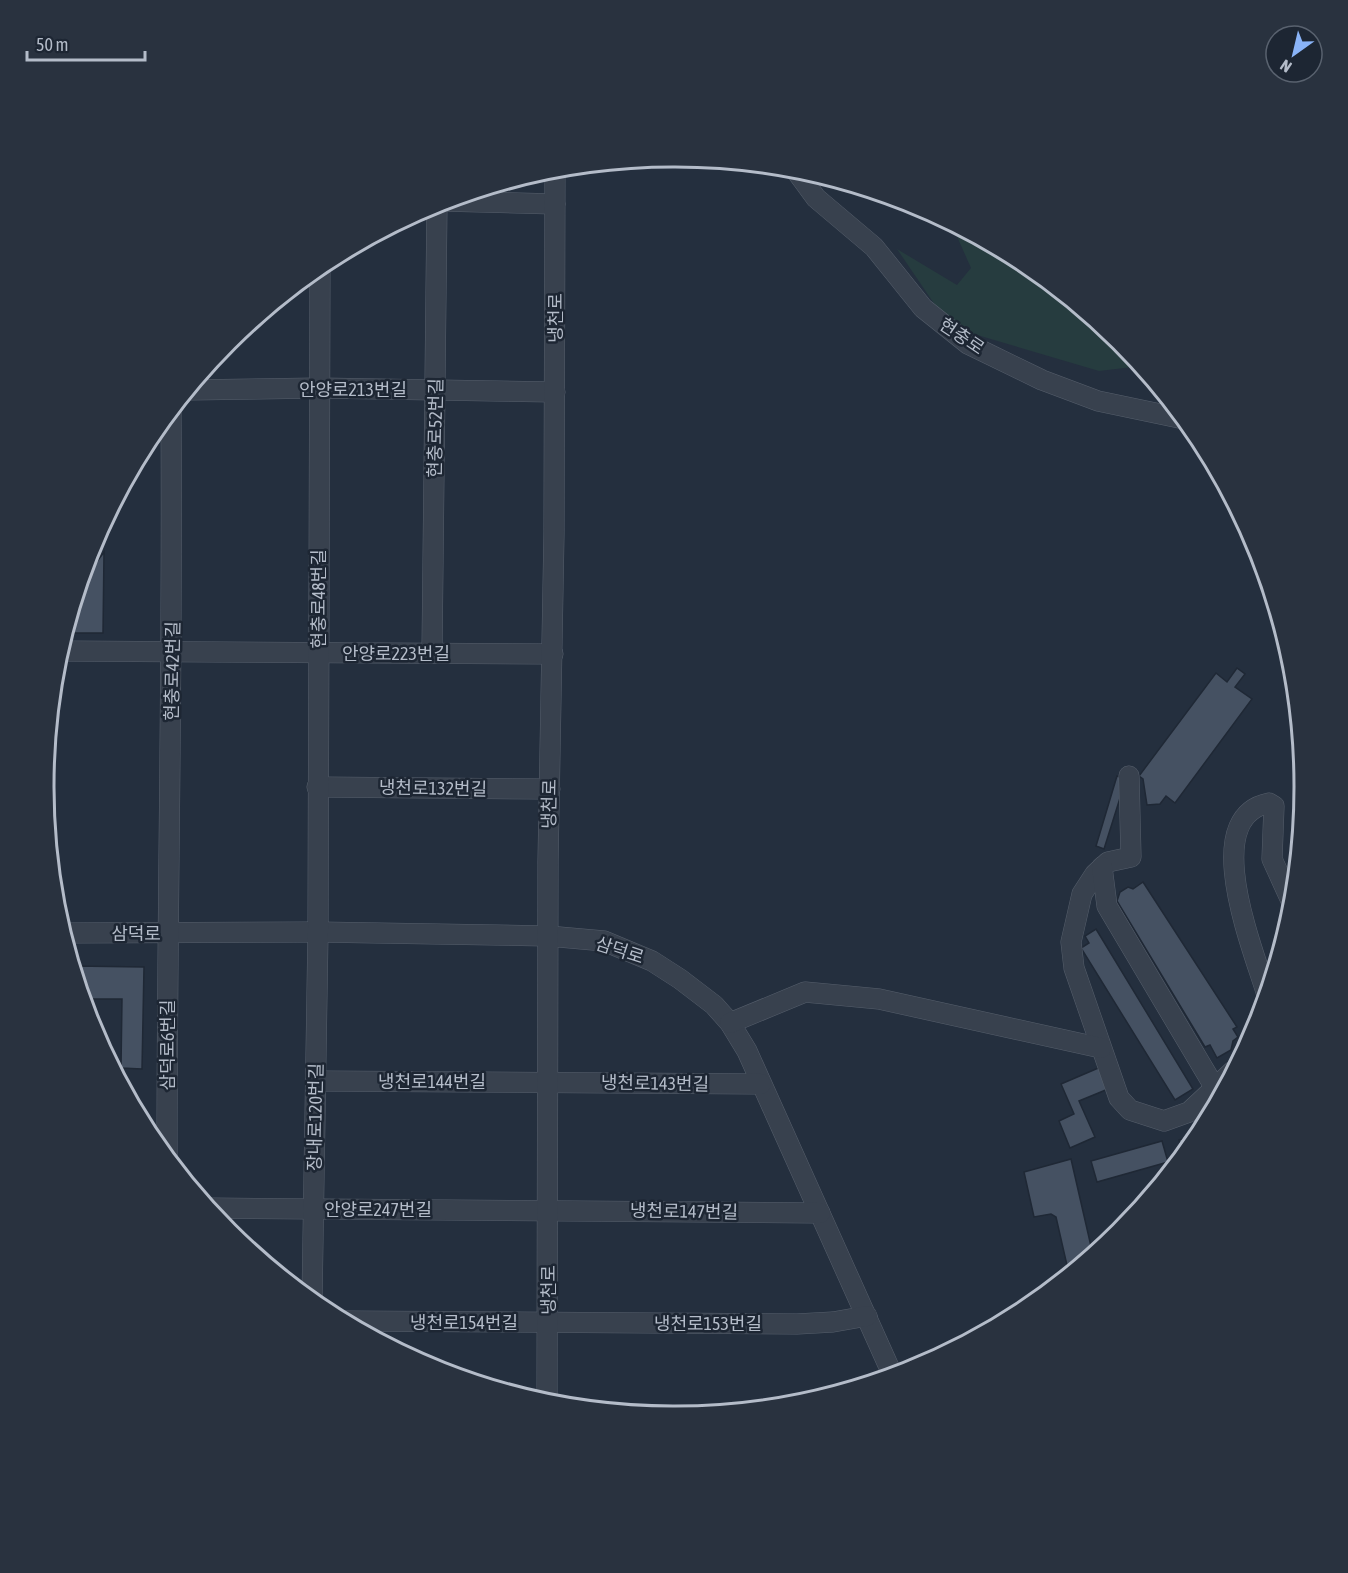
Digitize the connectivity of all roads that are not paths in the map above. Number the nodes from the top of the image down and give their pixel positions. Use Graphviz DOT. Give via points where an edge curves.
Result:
graph roads {
  1 [pos="555,178"];
  2 [pos="803,180"];
  3 [pos="466,202"];
  4 [pos="555,204"];
  5 [pos="439,213"];
  6 [pos="320,278"];
  7 [pos="319,388"];
  8 [pos="435,389"];
  9 [pos="198,390"];
  10 [pos="555,392"];
  11 [pos="1171,416"];
  12 [pos="171,424"];
  13 [pos="69,651"];
  14 [pos="173,651"];
  15 [pos="432,652"];
  16 [pos="318,653"];
  17 [pos="553,654"];
  18 [pos="1129,776"];
  19 [pos="317,787"];
  20 [pos="550,789"];
  21 [pos="1102,867"];
  22 [pos="1285,888"];
  23 [pos="318,932"];
  24 [pos="72,933"];
  25 [pos="167,933"];
  26 [pos="548,936"];
  27 [pos="1263,980"];
  28 [pos="730,1023"];
  29 [pos="1101,1048"];
  30 [pos="316,1081"];
  31 [pos="549,1081"];
  32 [pos="760,1084"];
  33 [pos="1215,1088"];
  34 [pos="167,1143"];
  35 [pos="220,1208"];
  36 [pos="313,1209"];
  37 [pos="548,1209"];
  38 [pos="819,1213"];
  39 [pos="312,1289"];
  40 [pos="867,1316"];
  41 [pos="361,1321"];
  42 [pos="548,1322"];
  43 [pos="890,1367"];
  44 [pos="547,1393"];
  1 -- 4 [label="street, 냉천로"];
  2 -- 11 [label="street, 현충로" via="816,198 874,247 923,308 968,344 1042,380 1098,401"];
  3 -- 4 [label="street"];
  4 -- 10 [label="street, 냉천로"];
  5 -- 8 [label="street, 현충로52번길"];
  6 -- 7 [label="street, 현충로48번길"];
  7 -- 8 [label="street, 안양로213번길"];
  7 -- 9 [label="street, 안양로213번길"];
  7 -- 16 [label="street, 현충로48번길"];
  8 -- 10 [label="street, 안양로213번길"];
  8 -- 15 [label="street, 현충로52번길"];
  10 -- 17 [label="street, 냉천로"];
  12 -- 14 [label="street, 현충로42번길"];
  13 -- 14 [label="street, 안양로223번길"];
  14 -- 16 [label="street, 안양로223번길"];
  14 -- 25 [label="street, 현충로42번길"];
  15 -- 16 [label="street, 안양로223번길"];
  15 -- 17 [label="street, 안양로223번길"];
  16 -- 19 [label="street, 현충로48번길"];
  17 -- 20 [label="street, 냉천로"];
  18 -- 21 [label="street" via="1131,857 1108,861"];
  19 -- 20 [label="street, 냉천로132번길"];
  19 -- 23 [label="street, 현충로48번길"];
  20 -- 26 [label="street, 냉천로"];
  21 -- 29 [label="street" via="1082,894 1071,942 1074,968"];
  21 -- 33 [label="street" via="1107,906"];
  22 -- 27 [label="street" via="1272,859 1274,806 1269,802 1244,818 1231,857"];
  23 -- 25 [label="street, 삼덕로"];
  23 -- 26 [label="street, 삼덕로"];
  23 -- 30 [label="street, 장내로120번길"];
  24 -- 25 [label="street, 삼덕로"];
  25 -- 34 [label="street, 삼덕로6번길"];
  26 -- 28 [label="street, 삼덕로" via="604,941 652,961 705,999"];
  26 -- 31 [label="street, 냉천로"];
  28 -- 29 [label="street" via="805,992 879,999"];
  28 -- 32 [label="street, 삼덕로"];
  29 -- 33 [label="street" via="1119,1098 1143,1116 1164,1122 1189,1112"];
  30 -- 31 [label="street, 냉천로144번길"];
  30 -- 36 [label="street, 장내로120번길"];
  31 -- 32 [label="street, 냉천로143번길"];
  31 -- 37 [label="street, 냉천로"];
  32 -- 38 [label="street, 삼덕로"];
  35 -- 36 [label="street, 안양로247번길"];
  36 -- 37 [label="street, 안양로247번길"];
  36 -- 39 [label="street, 장내로120번길"];
  37 -- 38 [label="street, 냉천로147번길"];
  37 -- 42 [label="street, 냉천로"];
  38 -- 40 [label="street, 삼덕로"];
  40 -- 42 [label="street, 냉천로153번길" via="797,1324"];
  40 -- 43 [label="street, 삼덕로"];
  41 -- 42 [label="street, 냉천로154번길"];
  42 -- 44 [label="street, 냉천로"];
}
